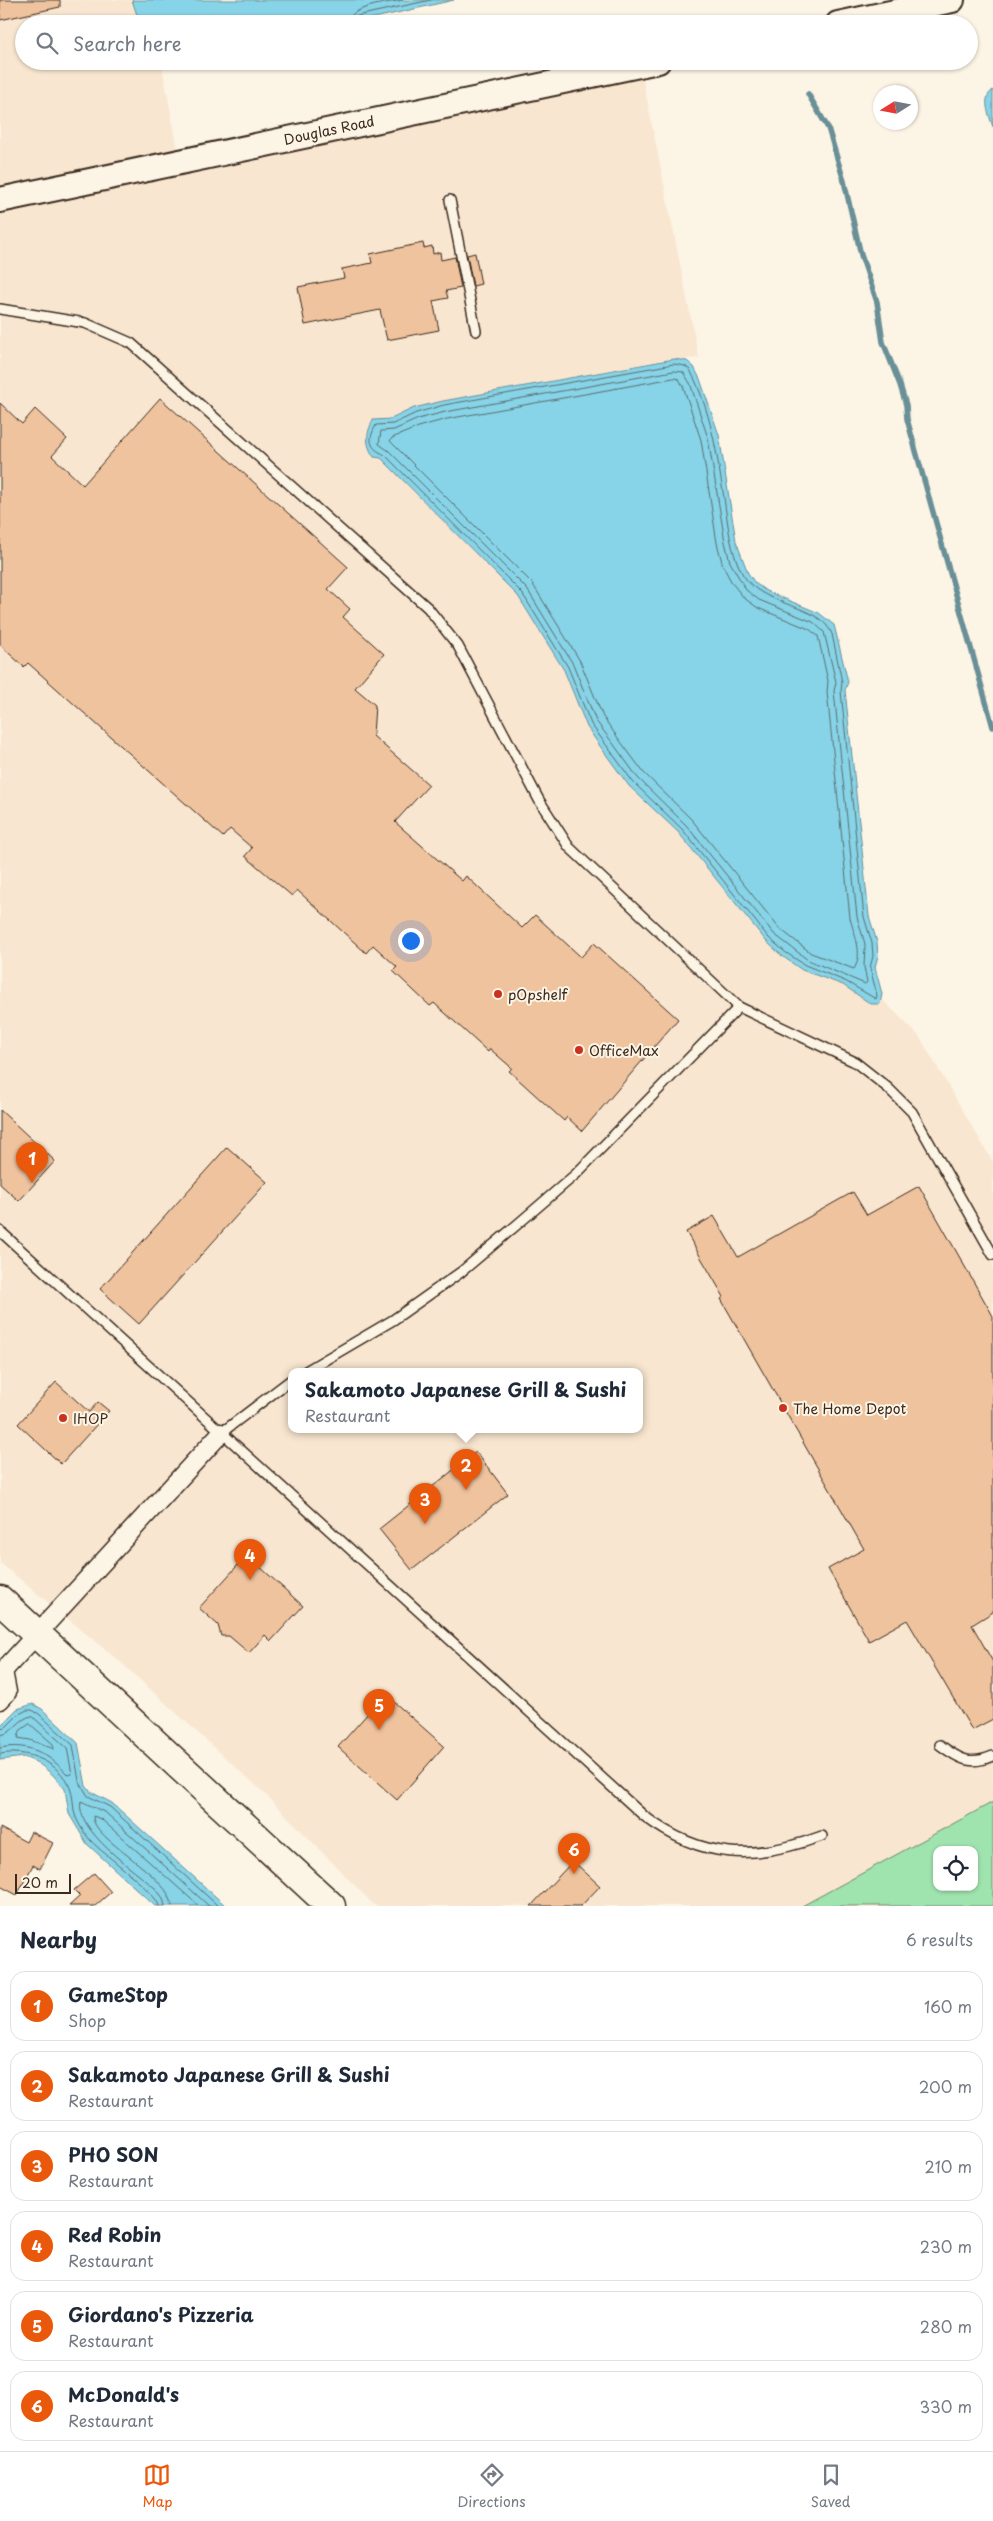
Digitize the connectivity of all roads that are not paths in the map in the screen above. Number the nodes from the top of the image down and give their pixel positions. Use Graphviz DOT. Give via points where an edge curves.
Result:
graph roads {
  1 [pos="952,0"];
  2 [pos="881,15"];
  3 [pos="615,70"];
  4 [pos="0,200"];
  5 [pos="450,200"];
  6 [pos="0,309"];
  7 [pos="476,331"];
  8 [pos="739,1007"];
  9 [pos="0,1231"];
  10 [pos="993,1255"];
  11 [pos="311,1368"];
  12 [pos="288,1382"];
  13 [pos="221,1433"];
  14 [pos="0,1600"];
  15 [pos="36,1634"];
  16 [pos="2,1671"];
  17 [pos="0,1700"];
  18 [pos="940,1745"];
  19 [pos="993,1756"];
  20 [pos="822,1836"];
  21 [pos="331,1906"];
  1 -- 2 [label="street"];
  3 -- 4 [label="street, Douglas Road"];
  5 -- 7 [label="lane"];
  6 -- 8 [label="lane" via="85,323 131,343 428,608 458,646 539,800 569,848"];
  8 -- 10 [label="lane" via="855,1062 888,1088 912,1112"];
  8 -- 11 [label="lane" via="576,1174 461,1272 393,1320"];
  9 -- 13 [label="lane"];
  12 -- 13 [label="lane"];
  13 -- 15 [label="street"];
  13 -- 20 [label="lane" via="659,1828 700,1847 735,1854 797,1845"];
  14 -- 15 [label="main road"];
  15 -- 16 [label="street"];
  15 -- 21 [label="main road"];
  16 -- 17 [label="street" via="7,1692"];
  18 -- 19 [label="lane" via="962,1761 972,1762"];
}
